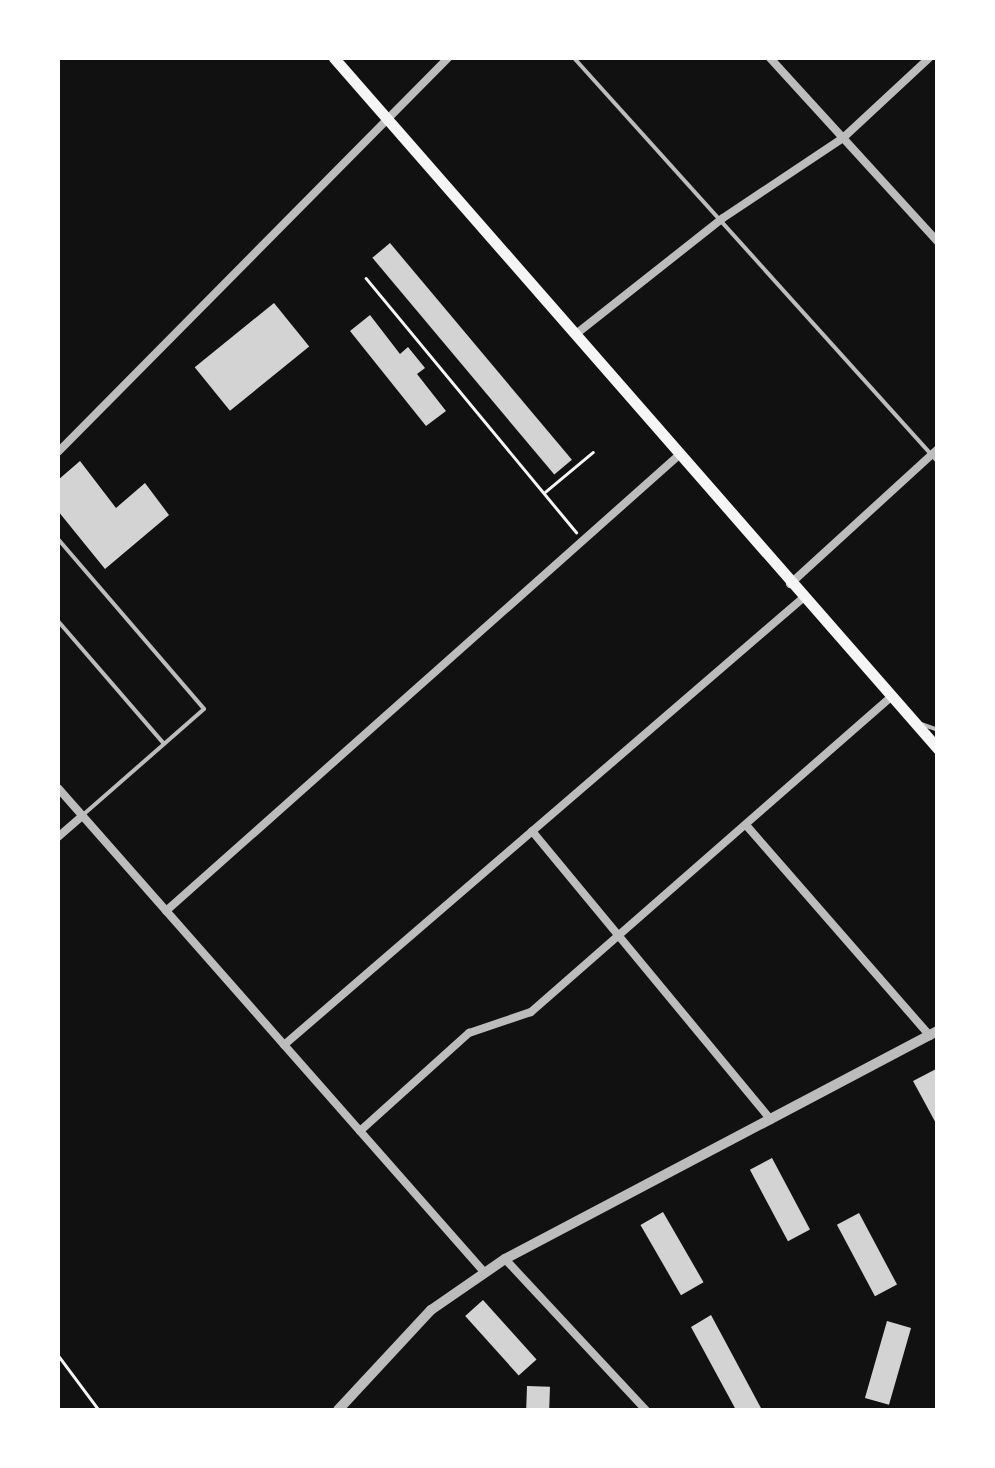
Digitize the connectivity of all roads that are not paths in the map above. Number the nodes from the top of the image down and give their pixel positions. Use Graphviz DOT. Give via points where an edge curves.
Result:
graph roads {
  1 [pos="334,58"];
  2 [pos="448,58"];
  3 [pos="574,58"];
  4 [pos="770,58"];
  5 [pos="929,58"];
  6 [pos="391,118"];
  7 [pos="842,138"];
  8 [pos="723,218"];
  9 [pos="938,242"];
  10 [pos="576,334"];
  11 [pos="58,452"];
  12 [pos="679,455"];
  13 [pos="935,455"];
  14 [pos="58,539"];
  15 [pos="790,584"];
  16 [pos="802,598"];
  17 [pos="58,621"];
  18 [pos="891,697"];
  19 [pos="912,720"];
  20 [pos="938,730"];
  21 [pos="164,744"];
  22 [pos="938,750"];
  23 [pos="58,788"];
  24 [pos="82,816"];
  25 [pos="746,825"];
  26 [pos="532,831"];
  27 [pos="58,837"];
  28 [pos="166,911"];
  29 [pos="620,937"];
  30 [pos="934,1034"];
  31 [pos="284,1044"];
  32 [pos="770,1120"];
  33 [pos="360,1131"];
  34 [pos="505,1259"];
  35 [pos="485,1273"];
  36 [pos="338,1410"];
  37 [pos="646,1410"];
  1 -- 6 [label="main road"];
  2 -- 6 [label="street"];
  3 -- 8 [label="lane"];
  4 -- 7 [label="street"];
  5 -- 7 [label="street"];
  6 -- 10 [label="main road"];
  6 -- 11 [label="street"];
  7 -- 8 [label="street"];
  7 -- 9 [label="street"];
  8 -- 10 [label="street"];
  8 -- 13 [label="lane"];
  10 -- 12 [label="main road"];
  12 -- 15 [label="main road"];
  12 -- 28 [label="street"];
  13 -- 15 [label="street"];
  14 -- 21 [label="lane" via="204,709"];
  15 -- 16 [label="main road"];
  16 -- 18 [label="main road"];
  16 -- 26 [label="street"];
  17 -- 21 [label="lane"];
  18 -- 19 [label="main road"];
  18 -- 25 [label="street"];
  19 -- 20 [label="lane"];
  19 -- 22 [label="main road"];
  21 -- 24 [label="lane"];
  23 -- 24 [label="street"];
  24 -- 27 [label="street"];
  24 -- 28 [label="street"];
  25 -- 29 [label="street"];
  25 -- 30 [label="street"];
  26 -- 29 [label="street"];
  26 -- 31 [label="street"];
  28 -- 31 [label="street"];
  29 -- 32 [label="street"];
  29 -- 33 [label="street" via="531,1012 469,1033"];
  30 -- 32 [label="street"];
  31 -- 33 [label="street"];
  32 -- 34 [label="street"];
  33 -- 35 [label="street"];
  34 -- 35 [label="street"];
  34 -- 37 [label="street"];
  35 -- 36 [label="street" via="386,1352"];
}
